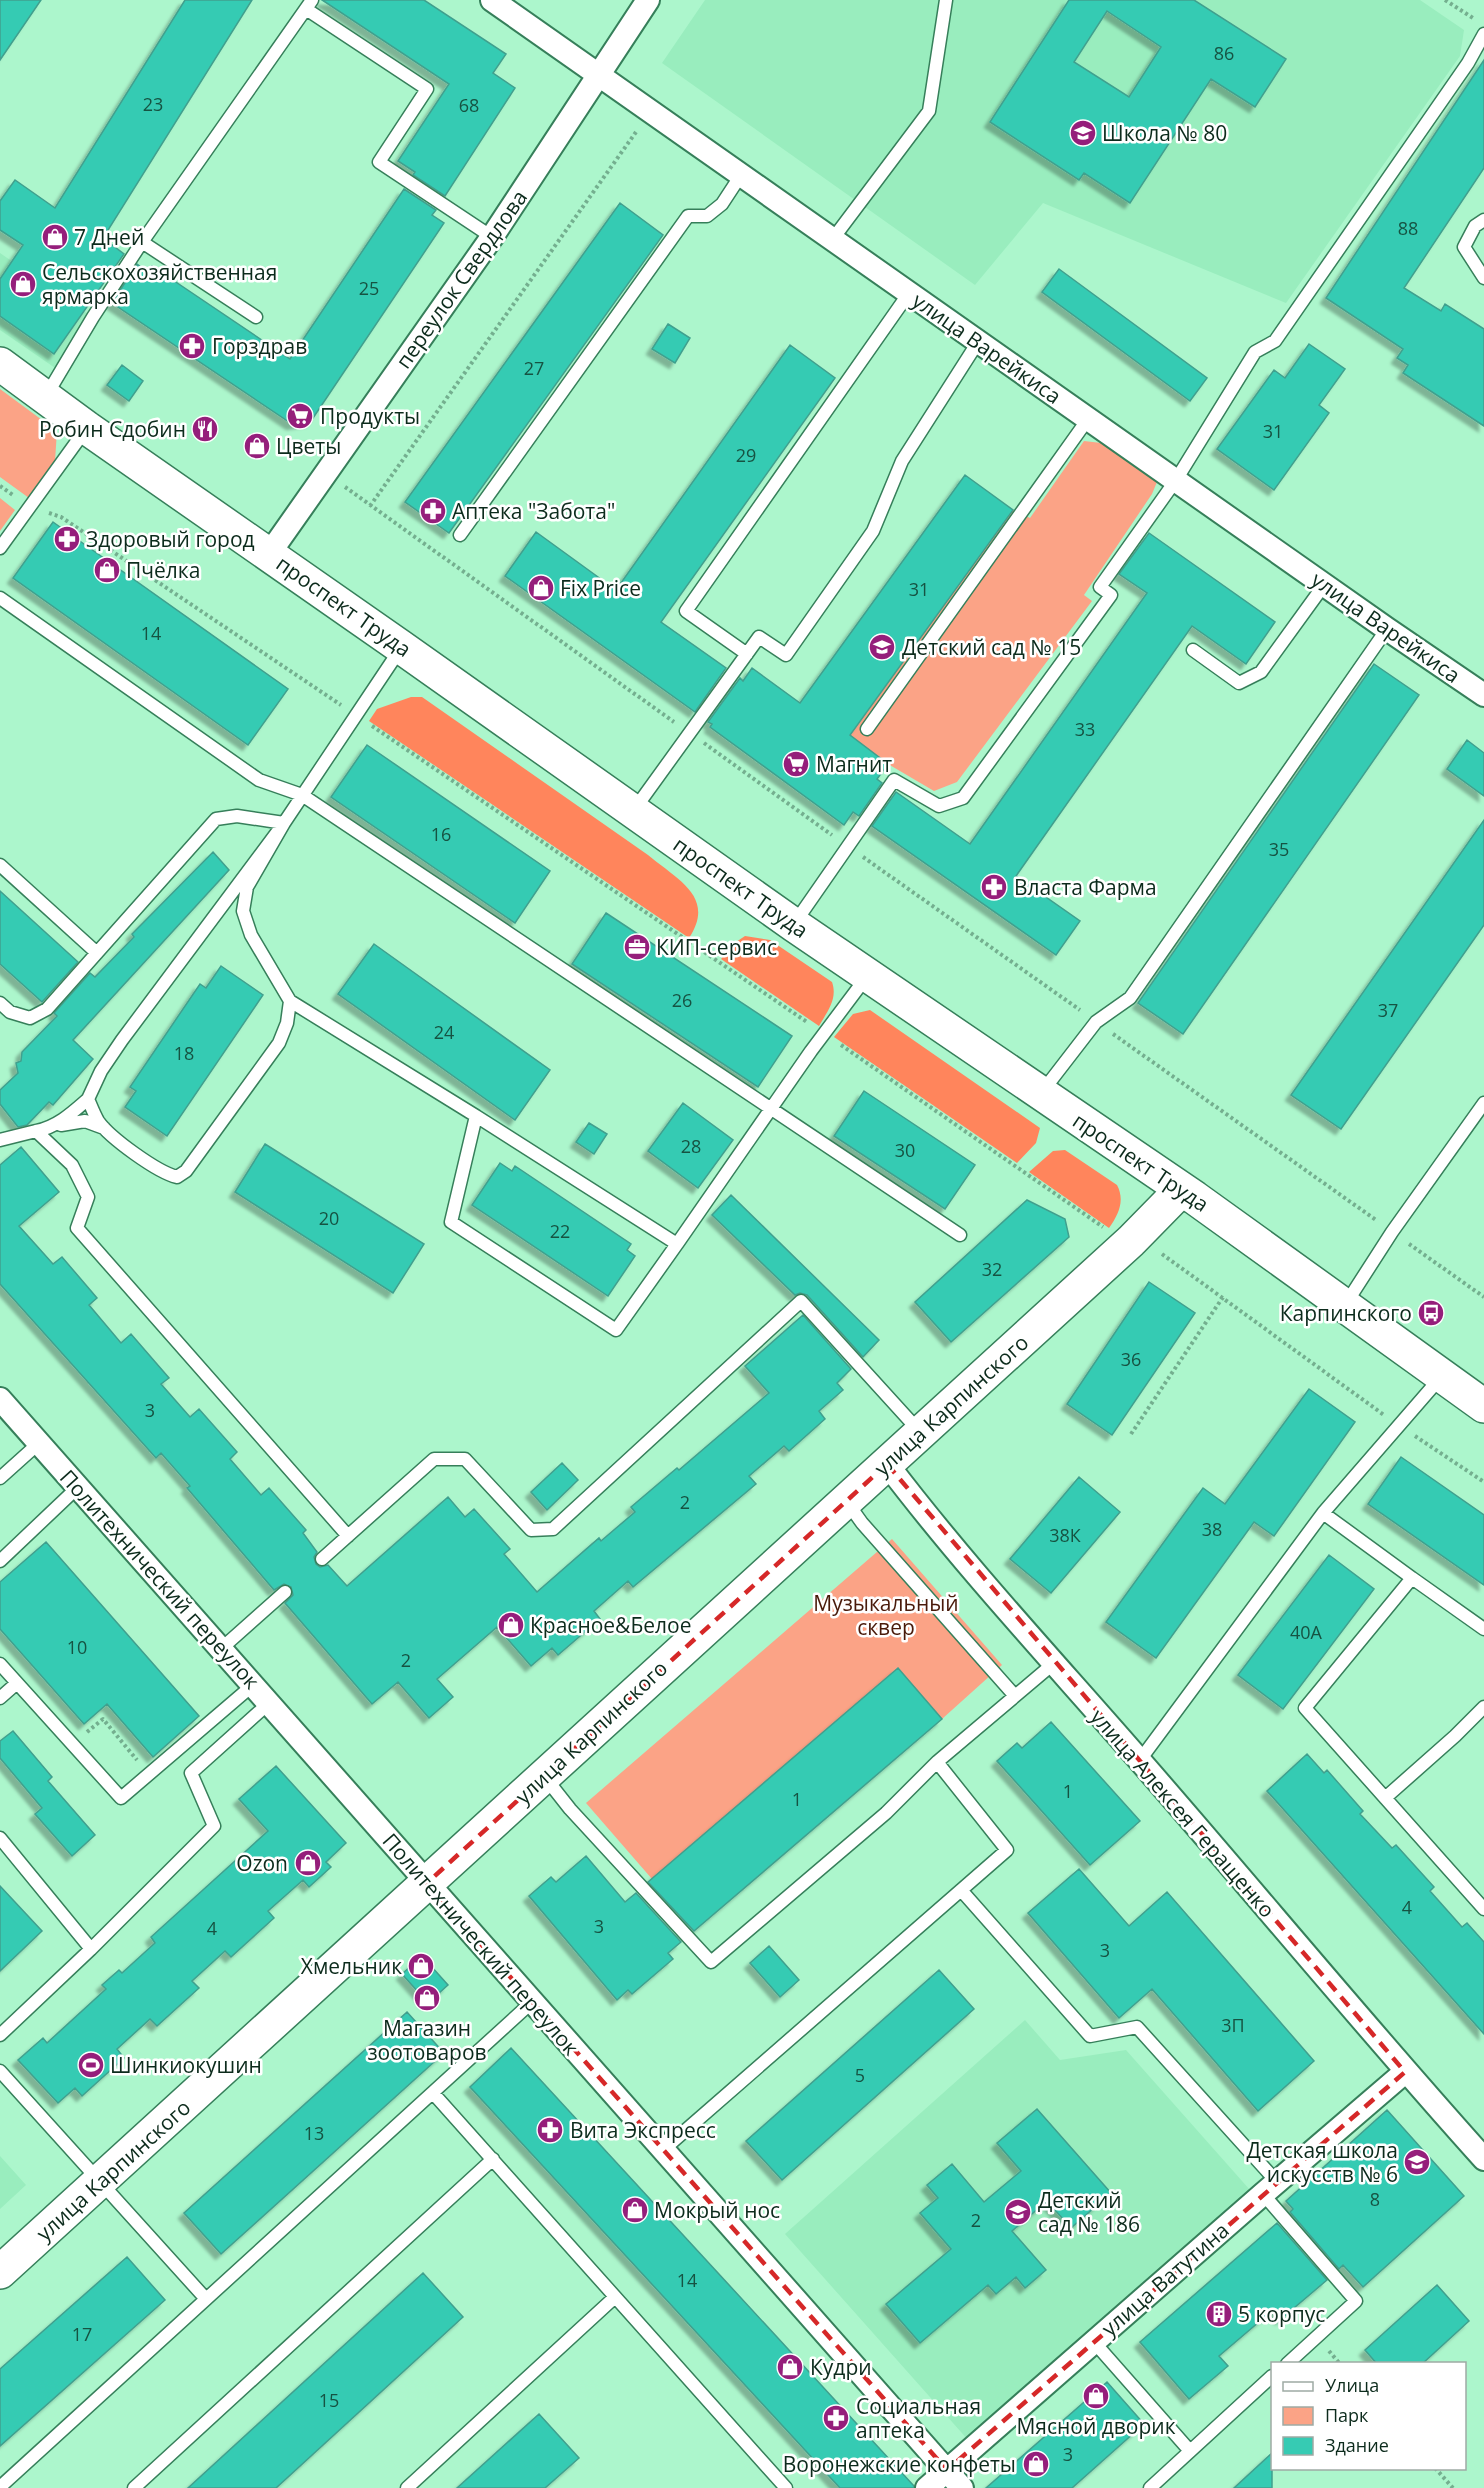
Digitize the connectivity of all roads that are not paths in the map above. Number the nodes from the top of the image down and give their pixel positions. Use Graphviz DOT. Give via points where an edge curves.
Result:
graph roads {
  1 [pos="492,0"];
  2 [pos="648,0"];
  3 [pos="946,0"];
  4 [pos="309,5"];
  5 [pos="1484,34"];
  6 [pos="598,75"];
  7 [pos="741,176"];
  8 [pos="1484,219"];
  9 [pos="492,237"];
  10 [pos="832,240"];
  11 [pos="142,242"];
  12 [pos="1484,278"];
  13 [pos="909,293"];
  14 [pos="256,317"];
  15 [pos="978,342"];
  16 [pos="0,364"];
  17 [pos="45,397"];
  18 [pos="1088,419"];
  19 [pos="87,428"];
  20 [pos="1176,480"];
  21 [pos="460,534"];
  22 [pos="0,548"];
  23 [pos="269,554"];
  24 [pos="1324,585"];
  25 [pos="0,598"];
  26 [pos="1387,629"];
  27 [pos="401,647"];
  28 [pos="1193,650"];
  29 [pos="747,654"];
  30 [pos="1484,695"];
  31 [pos="867,729"];
  32 [pos="302,795"];
  33 [pos="634,811"];
  34 [pos="284,824"];
  35 [pos="0,865"];
  36 [pos="794,925"];
  37 [pos="97,953"];
  38 [pos="868,974"];
  39 [pos="290,1001"];
  40 [pos="0,1003"];
  41 [pos="1042,1093"];
  42 [pos="88,1099"];
  43 [pos="1484,1103"];
  44 [pos="771,1109"];
  45 [pos="476,1116"];
  46 [pos="105,1128"];
  47 [pos="42,1130"];
  48 [pos="0,1140"];
  49 [pos="1181,1190"];
  50 [pos="960,1235"];
  51 [pos="677,1244"];
  52 [pos="1344,1306"];
  53 [pos="1442,1377"];
  54 [pos="0,1399"];
  55 [pos="1484,1405"];
  56 [pos="921,1433"];
  57 [pos="39,1443"];
  58 [pos="887,1464"];
  59 [pos="0,1478"];
  60 [pos="78,1487"];
  61 [pos="846,1500"];
  62 [pos="1323,1513"];
  63 [pos="348,1536"];
  64 [pos="322,1559"];
  65 [pos="0,1561"];
  66 [pos="1412,1578"];
  67 [pos="285,1592"];
  68 [pos="1484,1629"];
  69 [pos="222,1648"];
  70 [pos="0,1664"];
  71 [pos="1053,1664"];
  72 [pos="17,1683"];
  73 [pos="253,1685"];
  74 [pos="1015,1696"];
  75 [pos="0,1698"];
  76 [pos="269,1703"];
  77 [pos="1484,1707"];
  78 [pos="1140,1761"];
  79 [pos="937,1762"];
  80 [pos="544,1776"];
  81 [pos="1385,1798"];
  82 [pos="0,1838"];
  83 [pos="428,1883"];
  84 [pos="961,1890"];
  85 [pos="1484,1909"];
  86 [pos="91,1949"];
  87 [pos="532,2002"];
  88 [pos="0,2034"];
  89 [pos="0,2071"];
  90 [pos="1405,2072"];
  91 [pos="433,2093"];
  92 [pos="663,2150"];
  93 [pos="493,2159"];
  94 [pos="1484,2159"];
  95 [pos="101,2181"];
  96 [pos="1270,2188"];
  97 [pos="0,2272"];
  98 [pos="615,2296"];
  99 [pos="206,2299"];
  100 [pos="1094,2342"];
  101 [pos="1289,2362"];
  102 [pos="1271,2377"];
  103 [pos="1190,2451"];
  104 [pos="947,2470"];
  105 [pos="0,2487"];
  106 [pos="134,2488"];
  107 [pos="407,2488"];
  108 [pos="786,2488"];
  109 [pos="927,2488"];
  110 [pos="962,2488"];
  111 [pos="1150,2488"];
  1 -- 6 [label="street, улица Варейкиса"];
  2 -- 6 [label="street, переулок Свердлова"];
  3 -- 10 [label="lane" via="929,111"];
  4 -- 9 [label="lane" via="427,88 379,162"];
  4 -- 11 [label="lane"];
  5 -- 20 [label="lane" via="1468,63 1275,341 1255,352"];
  6 -- 7 [label="street, улица Варейкиса"];
  6 -- 9 [label="street, переулок Свердлова"];
  7 -- 10 [label="street, улица Варейкиса"];
  7 -- 21 [label="lane" via="715,210 707,216 688,216"];
  8 -- 12 [label="lane" via="1475,226 1464,247"];
  9 -- 23 [label="street, переулок Свердлова"];
  10 -- 13 [label="street, улица Варейкиса"];
  11 -- 14 [label="lane"];
  11 -- 17 [label="lane"];
  13 -- 15 [label="street, улица Варейкиса"];
  13 -- 29 [label="lane" via="686,611"];
  15 -- 18 [label="street, улица Варейкиса"];
  15 -- 29 [label="lane" via="902,461 873,531 786,655 759,637"];
  16 -- 17 [label="main road, проспект Труда"];
  17 -- 19 [label="main road, проспект Труда"];
  18 -- 20 [label="street, улица Варейкиса"];
  18 -- 31 [label="lane"];
  19 -- 22 [label="lane"];
  19 -- 23 [label="main road, проспект Труда"];
  20 -- 24 [label="street, улица Варейкиса"];
  20 -- 36 [label="lane" via="1100,587 1111,596 963,798 939,806 894,780"];
  23 -- 27 [label="main road, проспект Труда"];
  24 -- 26 [label="street, улица Варейкиса"];
  24 -- 28 [label="lane" via="1261,672 1239,683"];
  25 -- 32 [label="lane" via="258,780"];
  26 -- 30 [label="street, улица Варейкиса"];
  26 -- 41 [label="lane" via="1130,998 1096,1022"];
  27 -- 32 [label="lane"];
  27 -- 33 [label="main road, проспект Труда"];
  29 -- 33 [label="lane"];
  32 -- 34 [label="lane"];
  32 -- 44 [label="lane"];
  33 -- 36 [label="main road, проспект Труда"];
  34 -- 37 [label="lane" via="237,816 216,819"];
  34 -- 39 [label="lane" via="248,888 243,911 251,936"];
  34 -- 42 [label="lane" via="122,1040"];
  35 -- 37 [label="lane"];
  36 -- 38 [label="main road, проспект Труда"];
  37 -- 40 [label="lane" via="47,1009 30,1018 10,1012"];
  38 -- 41 [label="main road, проспект Труда"];
  38 -- 44 [label="lane"];
  39 -- 45 [label="lane"];
  39 -- 46 [label="lane" via="279,1043 186,1171 177,1177 165,1174"];
  41 -- 49 [label="main road, проспект Труда"];
  42 -- 46 [label="lane"];
  42 -- 47 [label="lane"];
  43 -- 52 [label="lane"];
  44 -- 50 [label="lane"];
  44 -- 51 [label="lane"];
  45 -- 51 [label="lane"];
  45 -- 51 [label="lane" via="451,1222 616,1330"];
  46 -- 47 [label="lane" via="77,1120"];
  47 -- 48 [label="lane"];
  47 -- 63 [label="lane" via="72,1165 88,1197 77,1228"];
  49 -- 52 [label="main road, проспект Труда"];
  49 -- 56 [label="main road, улица Карпинского" via="1131,1241"];
  52 -- 53 [label="main road, проспект Труда"];
  53 -- 55 [label="main road, проспект Труда"];
  53 -- 62 [label="lane"];
  54 -- 57 [label="street, Политехнический переулок"];
  56 -- 58 [label="main road, улица Карпинского"];
  56 -- 63 [label="lane" via="801,1301 553,1529 531,1530 465,1459 434,1459"];
  57 -- 59 [label="lane"];
  57 -- 60 [label="street, Политехнический переулок"];
  58 -- 61 [label="main road, улица Карпинского"];
  58 -- 71 [label="street, улица Алексея Геращенко"];
  60 -- 65 [label="lane"];
  60 -- 69 [label="street, Политехнический переулок"];
  61 -- 74 [label="lane"];
  61 -- 80 [label="main road, улица Карпинского"];
  62 -- 66 [label="lane"];
  62 -- 78 [label="lane"];
  63 -- 64 [label="lane"];
  66 -- 68 [label="lane"];
  66 -- 81 [label="lane" via="1305,1708"];
  67 -- 69 [label="lane"];
  69 -- 73 [label="street, Политехнический переулок"];
  70 -- 72 [label="lane"];
  71 -- 74 [label="lane"];
  71 -- 78 [label="street, улица Алексея Геращенко"];
  72 -- 73 [label="lane" via="121,1798"];
  72 -- 75 [label="lane"];
  73 -- 76 [label="street, Политехнический переулок"];
  74 -- 79 [label="lane"];
  76 -- 83 [label="street, Политехнический переулок"];
  76 -- 86 [label="lane" via="191,1773 214,1826"];
  77 -- 81 [label="lane"];
  78 -- 90 [label="street, улица Алексея Геращенко"];
  79 -- 80 [label="lane" via="886,1813 711,1962"];
  79 -- 84 [label="lane" via="1007,1850"];
  80 -- 83 [label="main road, улица Карпинского"];
  81 -- 85 [label="lane"];
  82 -- 86 [label="lane"];
  83 -- 87 [label="street, Политехнический переулок"];
  83 -- 95 [label="main road, улица Карпинского"];
  84 -- 92 [label="lane"];
  84 -- 96 [label="lane" via="1090,2036 1137,2027"];
  86 -- 88 [label="lane"];
  87 -- 91 [label="lane"];
  87 -- 92 [label="street, Политехнический переулок"];
  89 -- 95 [label="lane"];
  90 -- 94 [label="street, улица Алексея Геращенко"];
  90 -- 96 [label="street, улица Ватутина"];
  91 -- 93 [label="lane"];
  91 -- 99 [label="lane"];
  92 -- 104 [label="street, Политехнический переулок"];
  93 -- 98 [label="lane"];
  93 -- 106 [label="lane"];
  95 -- 97 [label="main road, улица Карпинского"];
  95 -- 99 [label="lane"];
  96 -- 100 [label="street, улица Ватутина"];
  96 -- 101 [label="lane" via="1356,2301"];
  98 -- 107 [label="lane"];
  98 -- 108 [label="lane"];
  99 -- 105 [label="lane"];
  100 -- 103 [label="lane"];
  100 -- 104 [label="street, улица Ватутина"];
  102 -- 103 [label="lane"];
  103 -- 111 [label="lane"];
  104 -- 109 [label="street, улица Ватутина"];
  104 -- 110 [label="street, Политехнический переулок"];
}
